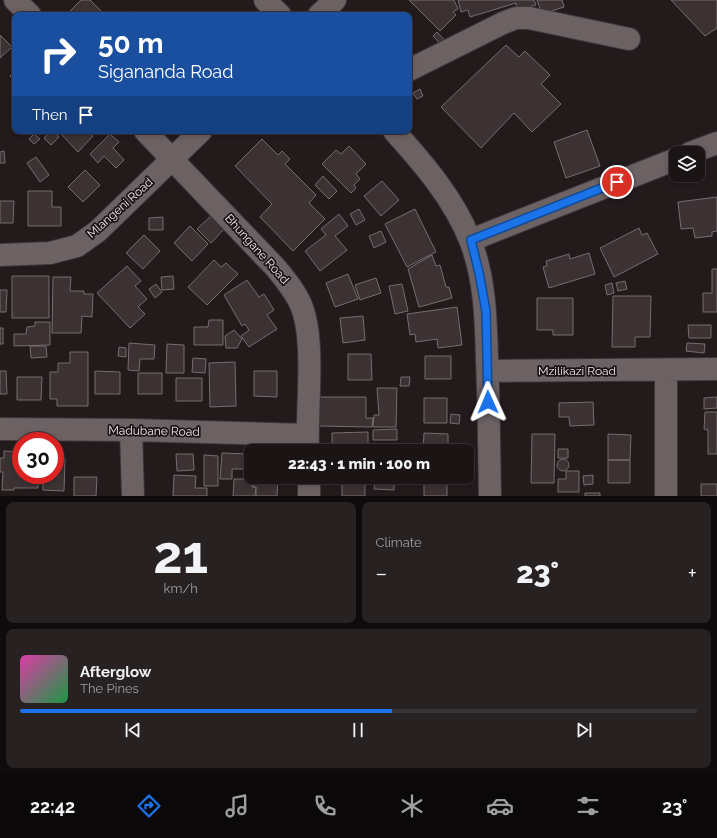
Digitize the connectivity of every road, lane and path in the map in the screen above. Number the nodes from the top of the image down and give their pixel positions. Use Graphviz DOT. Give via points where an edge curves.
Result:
graph roads {
  1 [pos="15,0"];
  2 [pos="265,0"];
  3 [pos="335,0"];
  4 [pos="27,12"];
  5 [pos="277,12"];
  6 [pos="321,12"];
  7 [pos="629,39"];
  8 [pos="412,68"];
  9 [pos="148,134"];
  10 [pos="198,134"];
  11 [pos="396,134"];
  12 [pos="717,142"];
  13 [pos="705,147"];
  14 [pos="173,159"];
  15 [pos="669,162"];
  16 [pos="471,240"];
  17 [pos="0,255"];
  18 [pos="717,369"];
  19 [pos="666,370"];
  20 [pos="488,371"];
  21 [pos="0,429"];
  22 [pos="131,430"];
  23 [pos="307,443"];
  24 [pos="309,484"];
  25 [pos="133,496"];
  26 [pos="309,496"];
  27 [pos="490,496"];
  28 [pos="666,496"];
  1 -- 4 [label="street"];
  2 -- 5 [label="street"];
  3 -- 6 [label="street"];
  7 -- 8 [label="street" via="529,18 516,18"];
  9 -- 14 [label="street, Bhungane Road"];
  10 -- 14 [label="street, Mlangeni Road"];
  11 -- 16 [label="street" via="433,178"];
  12 -- 13 [label="street"];
  14 -- 17 [label="street, Mlangeni Road" via="98,231 77,246 50,253"];
  14 -- 23 [label="street, Bhungane Road" via="275,267 289,283 301,305 309,350"];
  15 -- 16 [label="street"];
  16 -- 20 [label="street" via="486,311"];
  18 -- 19 [label="street, Mzilikazi Road"];
  19 -- 20 [label="street, Mzilikazi Road"];
  19 -- 28 [label="street"];
  20 -- 27 [label="street"];
  21 -- 22 [label="street, Madubane Road"];
  22 -- 23 [label="street, Madubane Road"];
  22 -- 25 [label="street"];
  24 -- 26 [label="street"];
}
